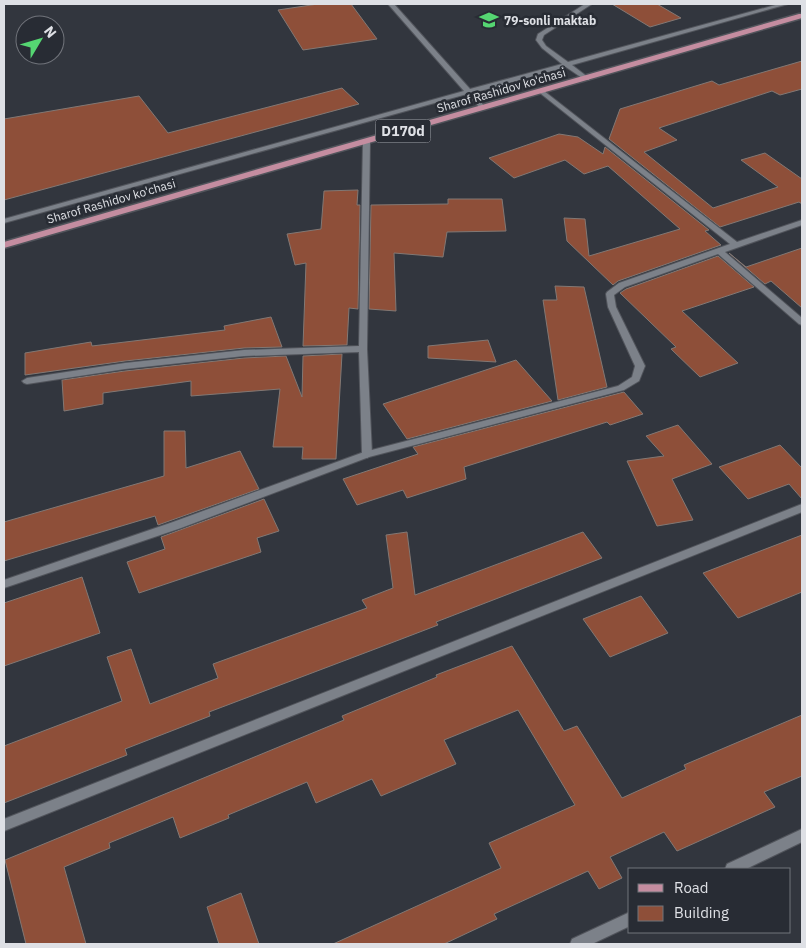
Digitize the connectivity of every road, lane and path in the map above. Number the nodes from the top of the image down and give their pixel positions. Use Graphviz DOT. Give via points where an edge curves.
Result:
graph roads {
  1 [pos="391,4"];
  2 [pos="590,4"];
  3 [pos="785,4"];
  4 [pos="802,16"];
  5 [pos="567,64"];
  6 [pos="587,79"];
  7 [pos="469,92"];
  8 [pos="542,92"];
  9 [pos="482,108"];
  10 [pos="366,142"];
  11 [pos="4,221"];
  12 [pos="802,222"];
  13 [pos="4,245"];
  14 [pos="737,246"];
  15 [pos="721,252"];
  16 [pos="802,322"];
  17 [pos="363,349"];
  18 [pos="27,381"];
  19 [pos="367,454"];
  20 [pos="802,508"];
  21 [pos="4,584"];
  22 [pos="4,825"];
  23 [pos="802,836"];
  24 [pos="734,868"];
  25 [pos="628,920"];
  26 [pos="578,944"];
  1 -- 7 [label="street"];
  2 -- 5 [label="street" via="541,34 539,40 544,47"];
  3 -- 5 [label="street"];
  4 -- 6 [label="main road, Sharof Rashidov ko'chasi / D170d"];
  5 -- 6 [label="street"];
  5 -- 7 [label="street"];
  6 -- 8 [label="main road, Sharof Rashidov ko'chasi / D170d"];
  7 -- 9 [label="street"];
  7 -- 11 [label="street"];
  8 -- 9 [label="main road, Sharof Rashidov ko'chasi / D170d"];
  8 -- 14 [label="street"];
  9 -- 10 [label="main road, Sharof Rashidov ko'chasi / D170d"];
  10 -- 13 [label="main road, Sharof Rashidov ko'chasi / D170d"];
  10 -- 17 [label="street"];
  12 -- 14 [label="street"];
  14 -- 15 [label="street"];
  15 -- 16 [label="street"];
  15 -- 19 [label="street" via="622,285 610,294 612,307 640,366 636,379 621,388"];
  17 -- 18 [label="street" via="244,353"];
  17 -- 19 [label="street"];
  19 -- 21 [label="street"];
  20 -- 22 [label="street"];
  23 -- 24 [label="street"];
  25 -- 26 [label="street"];
}
